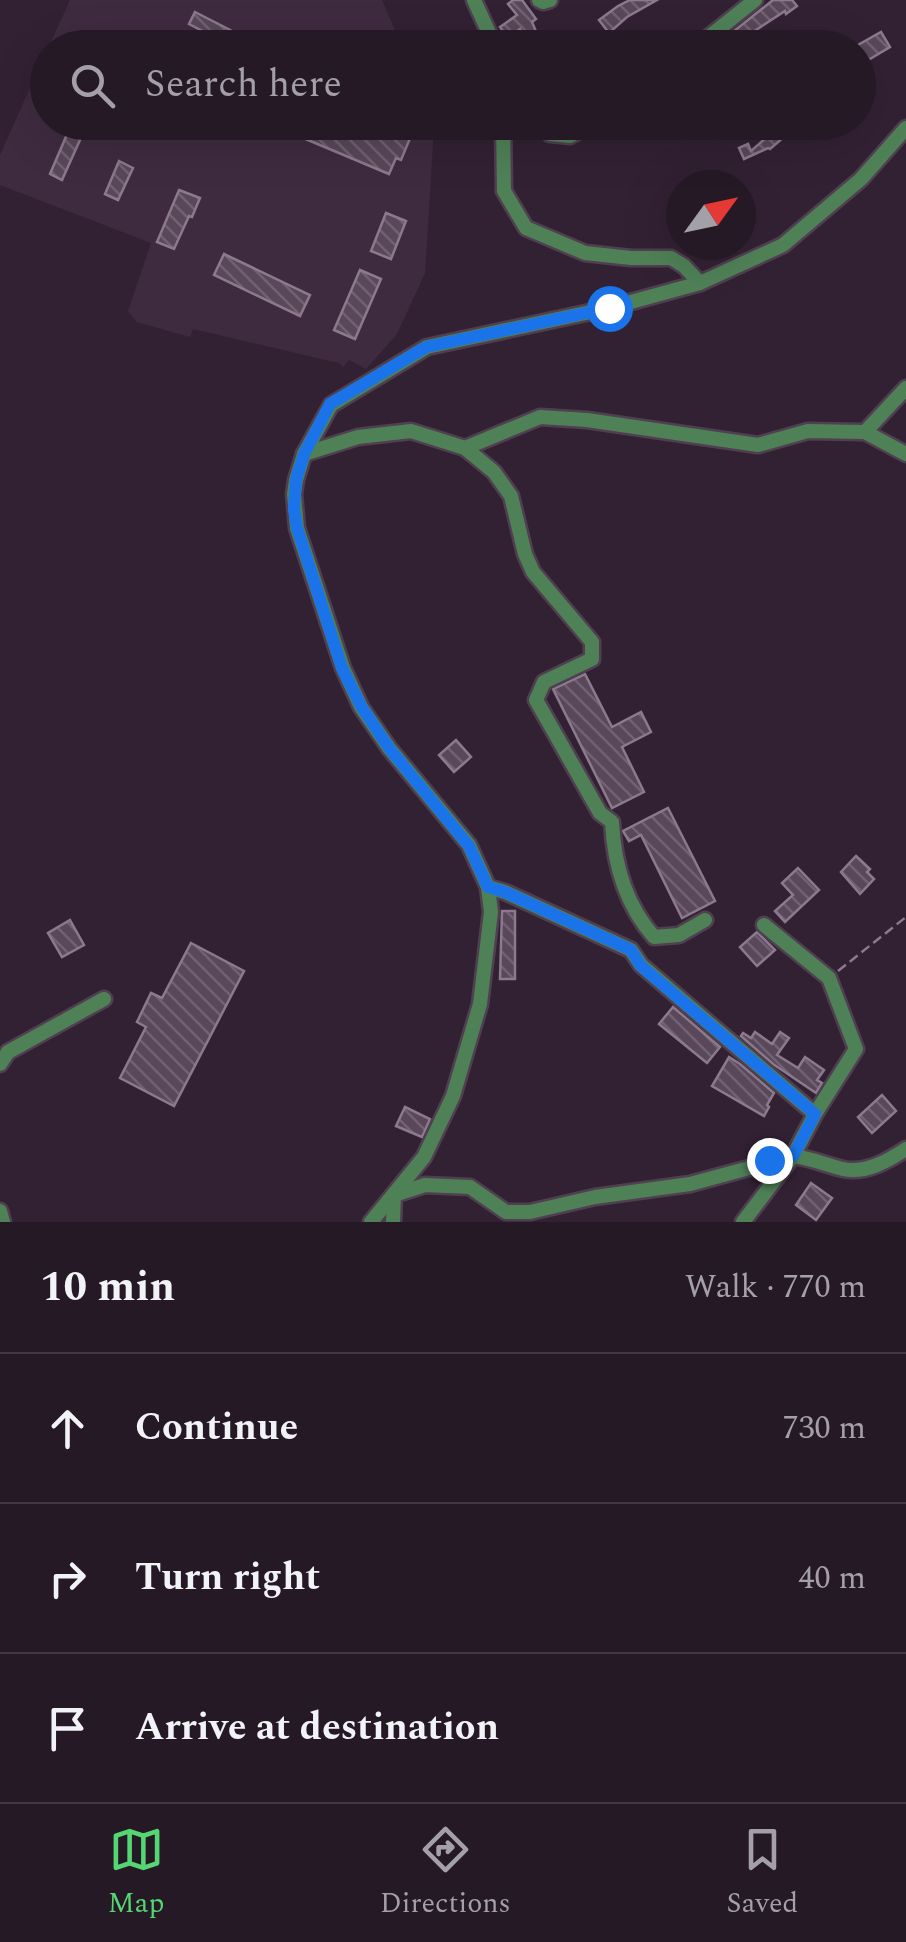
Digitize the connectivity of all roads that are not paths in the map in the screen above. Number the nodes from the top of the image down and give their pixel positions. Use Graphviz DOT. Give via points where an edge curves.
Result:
graph roads {
  1 [pos="474,0"];
  2 [pos="540,0"];
  3 [pos="550,0"];
  4 [pos="754,0"];
  5 [pos="486,30"];
  6 [pos="717,30"];
  7 [pos="906,128"];
  8 [pos="503,140"];
  9 [pos="700,284"];
  10 [pos="906,388"];
  11 [pos="865,432"];
  12 [pos="465,448"];
  13 [pos="304,454"];
  14 [pos="906,454"];
  15 [pos="488,887"];
  16 [pos="705,920"];
  17 [pos="764,925"];
  18 [pos="104,998"];
  19 [pos="0,1064"];
  20 [pos="815,1114"];
  21 [pos="906,1149"];
  22 [pos="793,1156"];
  23 [pos="394,1195"];
  24 [pos="0,1211"];
  25 [pos="512,1217"];
  26 [pos="3,1222"];
  27 [pos="371,1222"];
  28 [pos="393,1222"];
  29 [pos="743,1222"];
  1 -- 5 [label="street"];
  2 -- 3 [label="street"];
  4 -- 6 [label="street"];
  7 -- 9 [label="street" via="861,179 783,245"];
  8 -- 9 [label="street" via="504,191 526,228 585,252 671,258"];
  9 -- 13 [label="street" via="426,347 330,404"];
  10 -- 11 [label="street"];
  11 -- 12 [label="street" via="808,431 758,444 540,417"];
  11 -- 14 [label="street"];
  12 -- 13 [label="street" via="411,431"];
  12 -- 16 [label="street" via="511,496 532,572 592,642 592,659 544,682 536,700 612,822 620,881 654,937 679,934"];
  13 -- 15 [label="street" via="296,480 297,528 342,668 389,748 469,846"];
  15 -- 20 [label="street" via="631,950 641,966"];
  15 -- 23 [label="street" via="480,1004 453,1096 424,1156"];
  17 -- 20 [label="street" via="829,978 856,1049"];
  18 -- 19 [label="street" via="8,1052"];
  20 -- 22 [label="street"];
  21 -- 22 [label="street" via="882,1164 848,1170"];
  22 -- 25 [label="street" via="690,1184"];
  22 -- 29 [label="street"];
  23 -- 25 [label="street" via="425,1184 470,1188"];
  23 -- 27 [label="street"];
  23 -- 28 [label="street"];
  24 -- 26 [label="street"];
}
